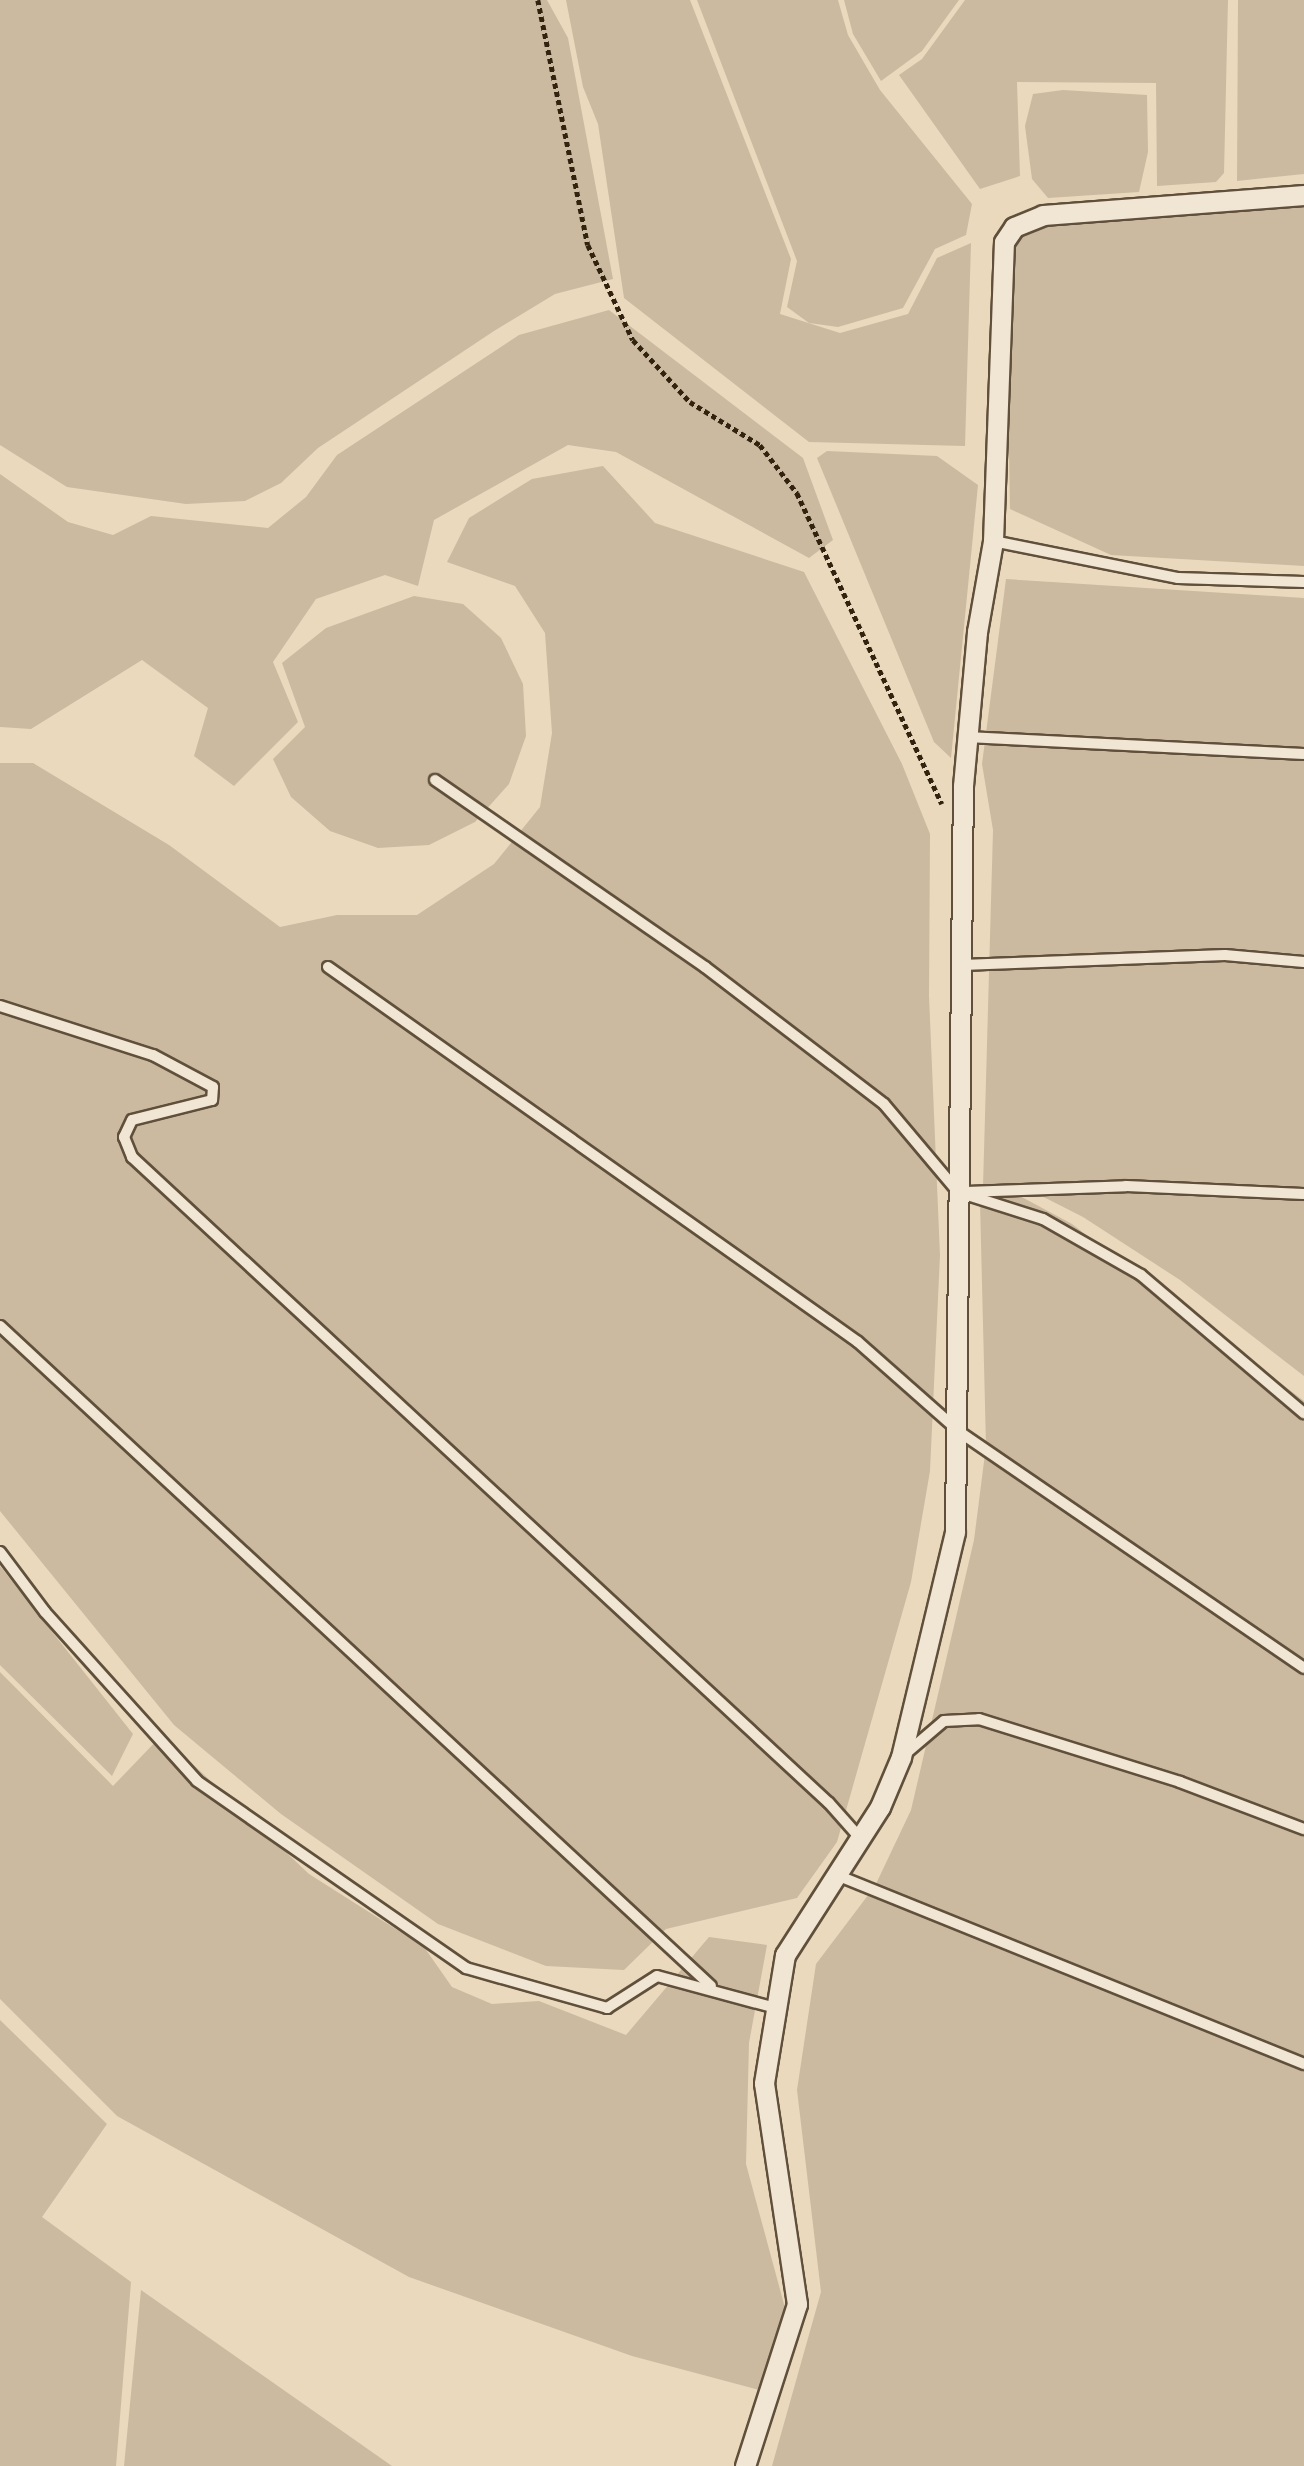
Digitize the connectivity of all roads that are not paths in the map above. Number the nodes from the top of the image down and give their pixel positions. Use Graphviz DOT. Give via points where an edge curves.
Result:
graph roads {
  1 [pos="1304,195"];
  2 [pos="993,541"];
  3 [pos="1304,582"];
  4 [pos="967,737"];
  5 [pos="1304,754"];
  6 [pos="435,780"];
  7 [pos="1304,962"];
  8 [pos="962,965"];
  9 [pos="328,967"];
  10 [pos="0,1006"];
  11 [pos="958,1192"];
  12 [pos="1304,1194"];
  13 [pos="0,1326"];
  14 [pos="1287,1400"];
  15 [pos="1304,1400"];
  16 [pos="1304,1413"];
  17 [pos="961,1433"];
  18 [pos="0,1552"];
  19 [pos="1304,1668"];
  20 [pos="901,1757"];
  21 [pos="1304,1829"];
  22 [pos="861,1839"];
  23 [pos="839,1876"];
  24 [pos="711,1986"];
  25 [pos="776,2008"];
  26 [pos="1304,2064"];
  27 [pos="745,2466"];
  1 -- 2 [label="street" via="1043,215 1014,227 999,272"];
  2 -- 3 [label="lane" via="1178,578"];
  2 -- 4 [label="street"];
  4 -- 5 [label="lane"];
  4 -- 8 [label="street"];
  6 -- 11 [label="lane" via="634,915 884,1104"];
  7 -- 8 [label="lane" via="1225,956"];
  8 -- 11 [label="street"];
  9 -- 17 [label="lane" via="858,1342"];
  10 -- 22 [label="lane" via="153,1055 213,1087 212,1100 132,1120 124,1137 132,1157 829,1803"];
  11 -- 12 [label="lane" via="1126,1186"];
  11 -- 14 [label="lane" via="1042,1219 1141,1275"];
  11 -- 17 [label="street"];
  13 -- 24 [label="lane"];
  14 -- 15 [label="lane"];
  14 -- 16 [label="lane"];
  17 -- 19 [label="lane"];
  17 -- 20 [label="street" via="955,1532"];
  18 -- 24 [label="lane" via="45,1612 197,1781 466,1968 607,2008 657,1976"];
  20 -- 21 [label="lane" via="944,1721 979,1719 1180,1782"];
  20 -- 22 [label="street"];
  22 -- 23 [label="street"];
  23 -- 25 [label="street" via="785,1955"];
  23 -- 26 [label="lane"];
  24 -- 25 [label="lane"];
  25 -- 27 [label="street" via="764,2083 797,2304"];
}
